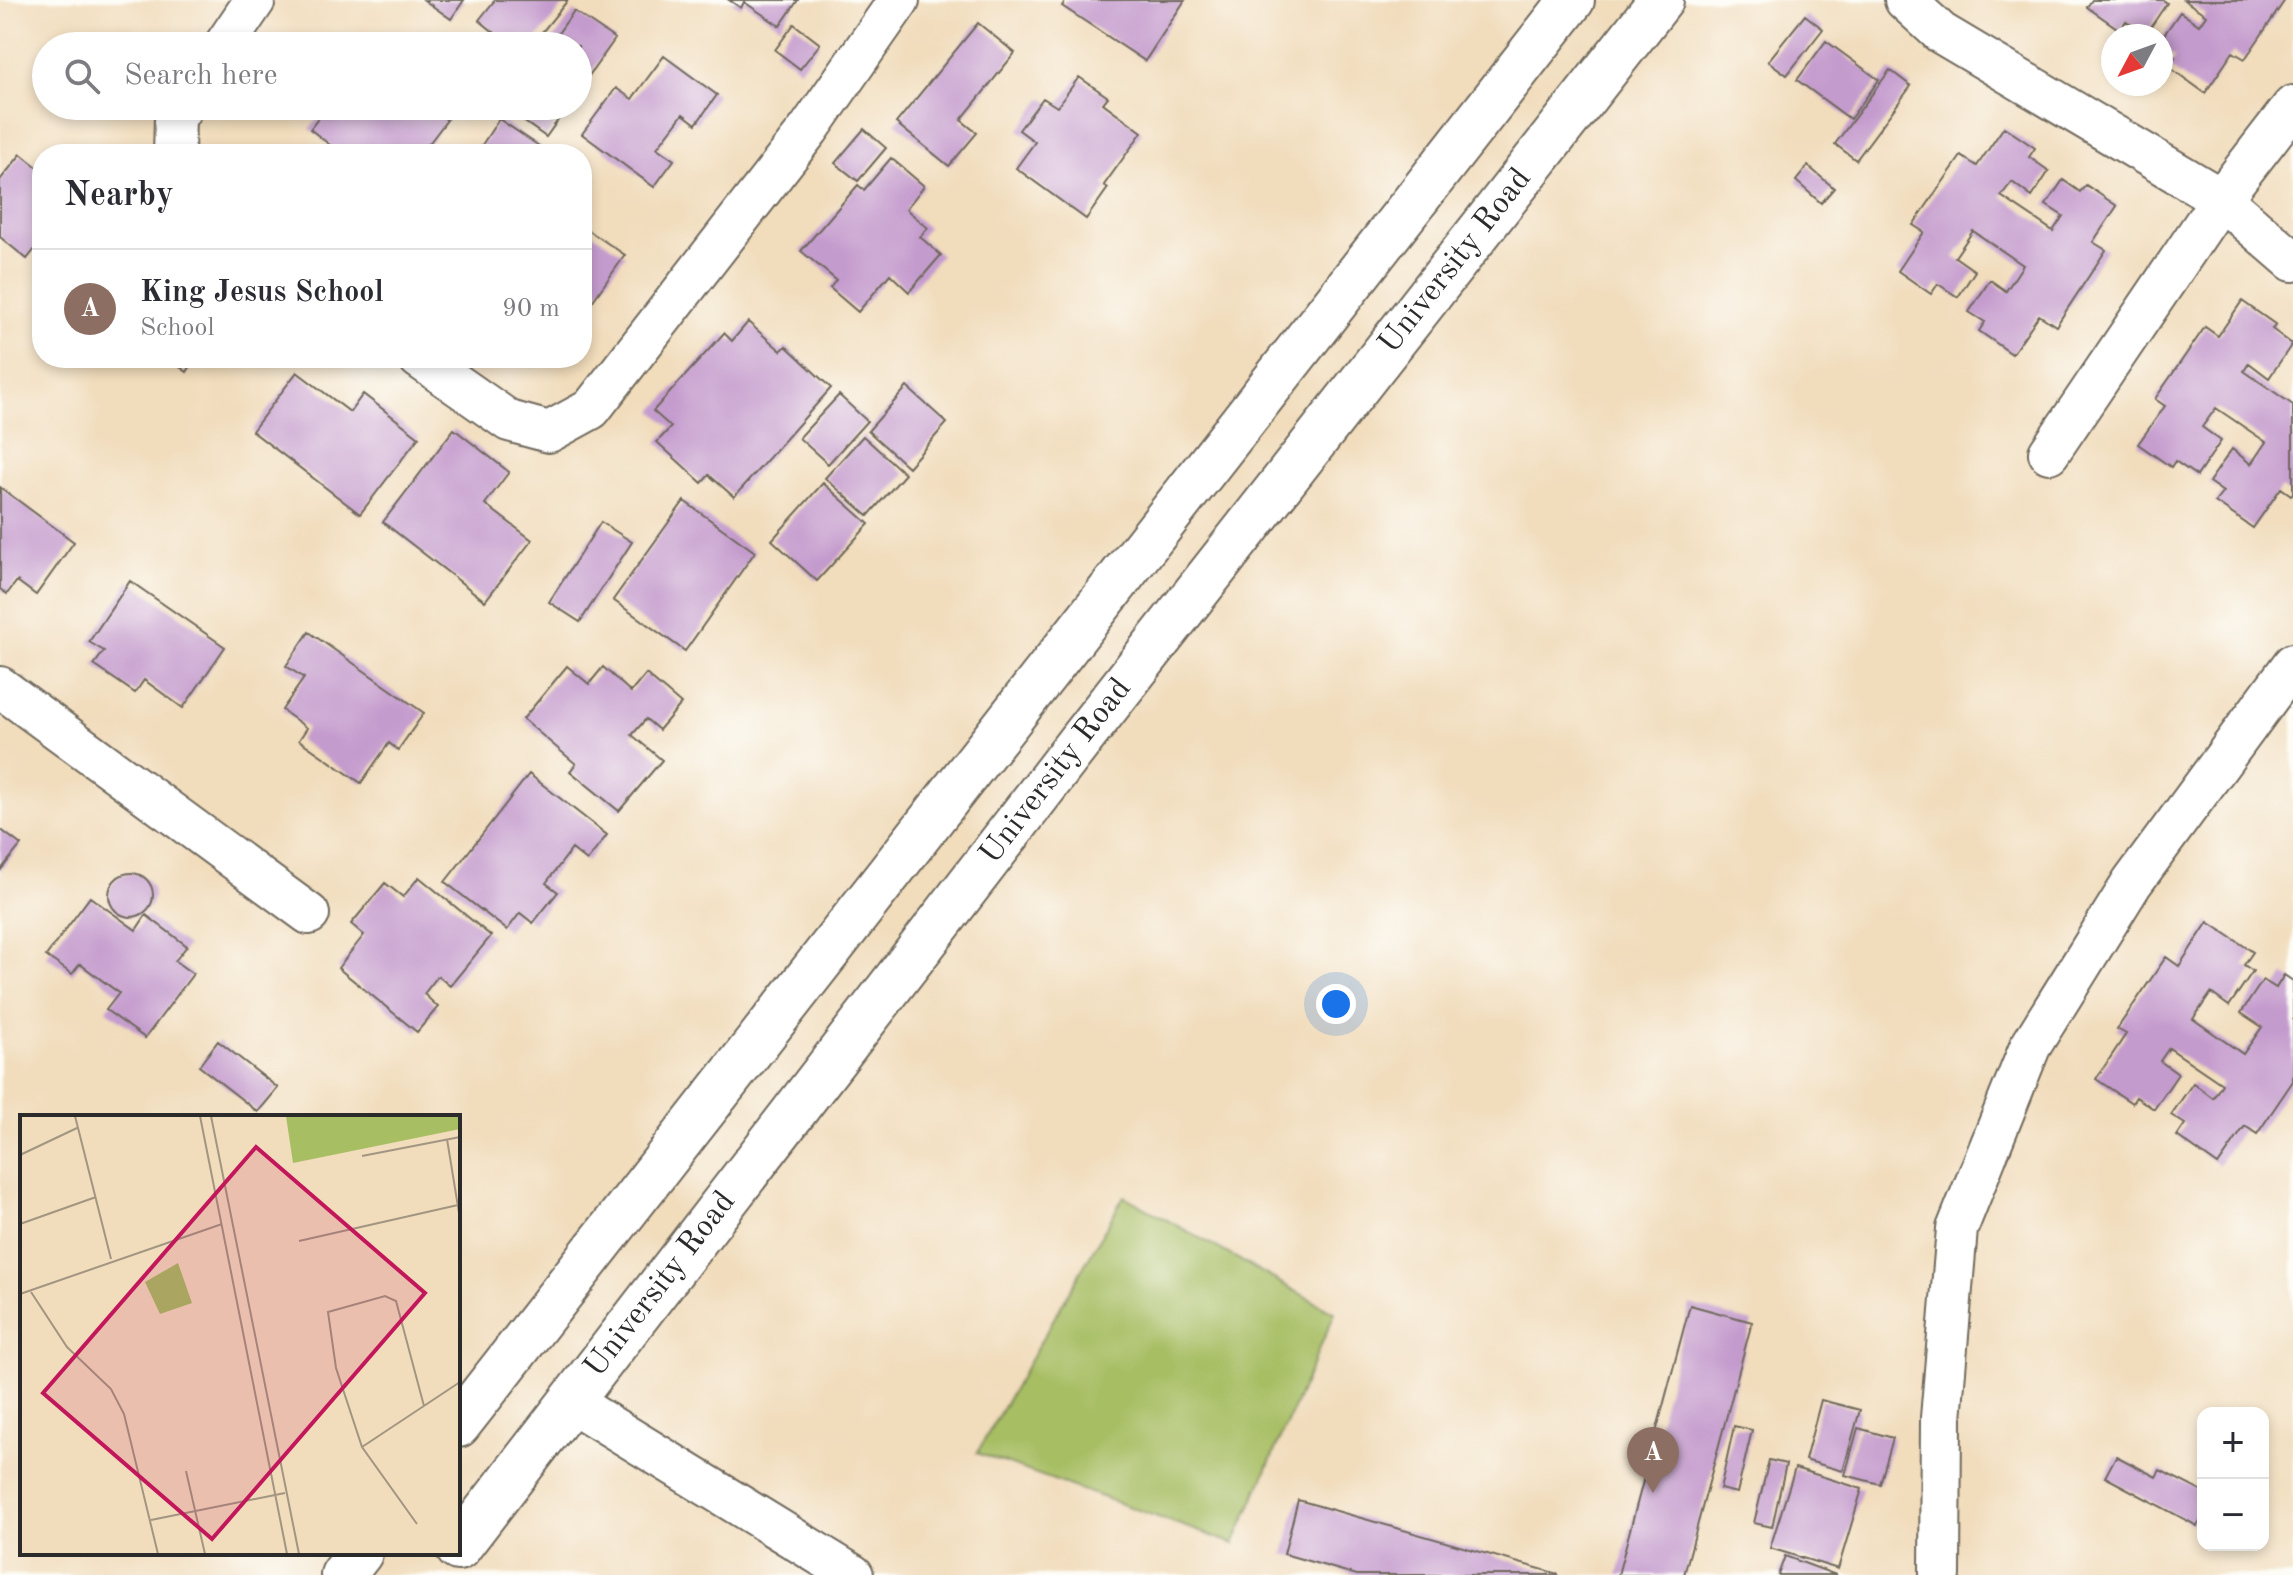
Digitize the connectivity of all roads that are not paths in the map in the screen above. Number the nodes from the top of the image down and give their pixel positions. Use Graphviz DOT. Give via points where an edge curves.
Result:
graph roads {
  1 [pos="255,0"];
  2 [pos="899,0"];
  3 [pos="1572,0"];
  4 [pos="1661,0"];
  5 [pos="1905,0"];
  6 [pos="233,32"];
  7 [pos="2293,106"];
  8 [pos="175,120"];
  9 [pos="174,144"];
  10 [pos="2221,199"];
  11 [pos="2293,261"];
  12 [pos="433,368"];
  13 [pos="2049,453"];
  14 [pos="2293,664"];
  15 [pos="0,687"];
  16 [pos="309,914"];
  17 [pos="571,1402"];
  18 [pos="460,1422"];
  19 [pos="460,1546"];
  20 [pos="358,1555"];
  21 [pos="453,1555"];
  22 [pos="343,1575"];
  23 [pos="438,1575"];
  24 [pos="853,1575"];
  25 [pos="1940,1575"];
  1 -- 6 [label="street"];
  2 -- 12 [label="street" via="809,129 591,409 549,432 509,421"];
  3 -- 18 [label="highway"];
  4 -- 17 [label="highway, University Road" via="1082,738"];
  5 -- 10 [label="street" via="1941,33"];
  7 -- 10 [label="street"];
  8 -- 9 [label="street"];
  10 -- 11 [label="street"];
  10 -- 13 [label="street"];
  14 -- 25 [label="street" via="2132,883 2030,1047 1957,1229 1941,1418"];
  15 -- 16 [label="street"];
  17 -- 19 [label="highway, University Road"];
  17 -- 24 [label="street"];
  20 -- 22 [label="highway"];
  21 -- 23 [label="highway, University Road"];
}
